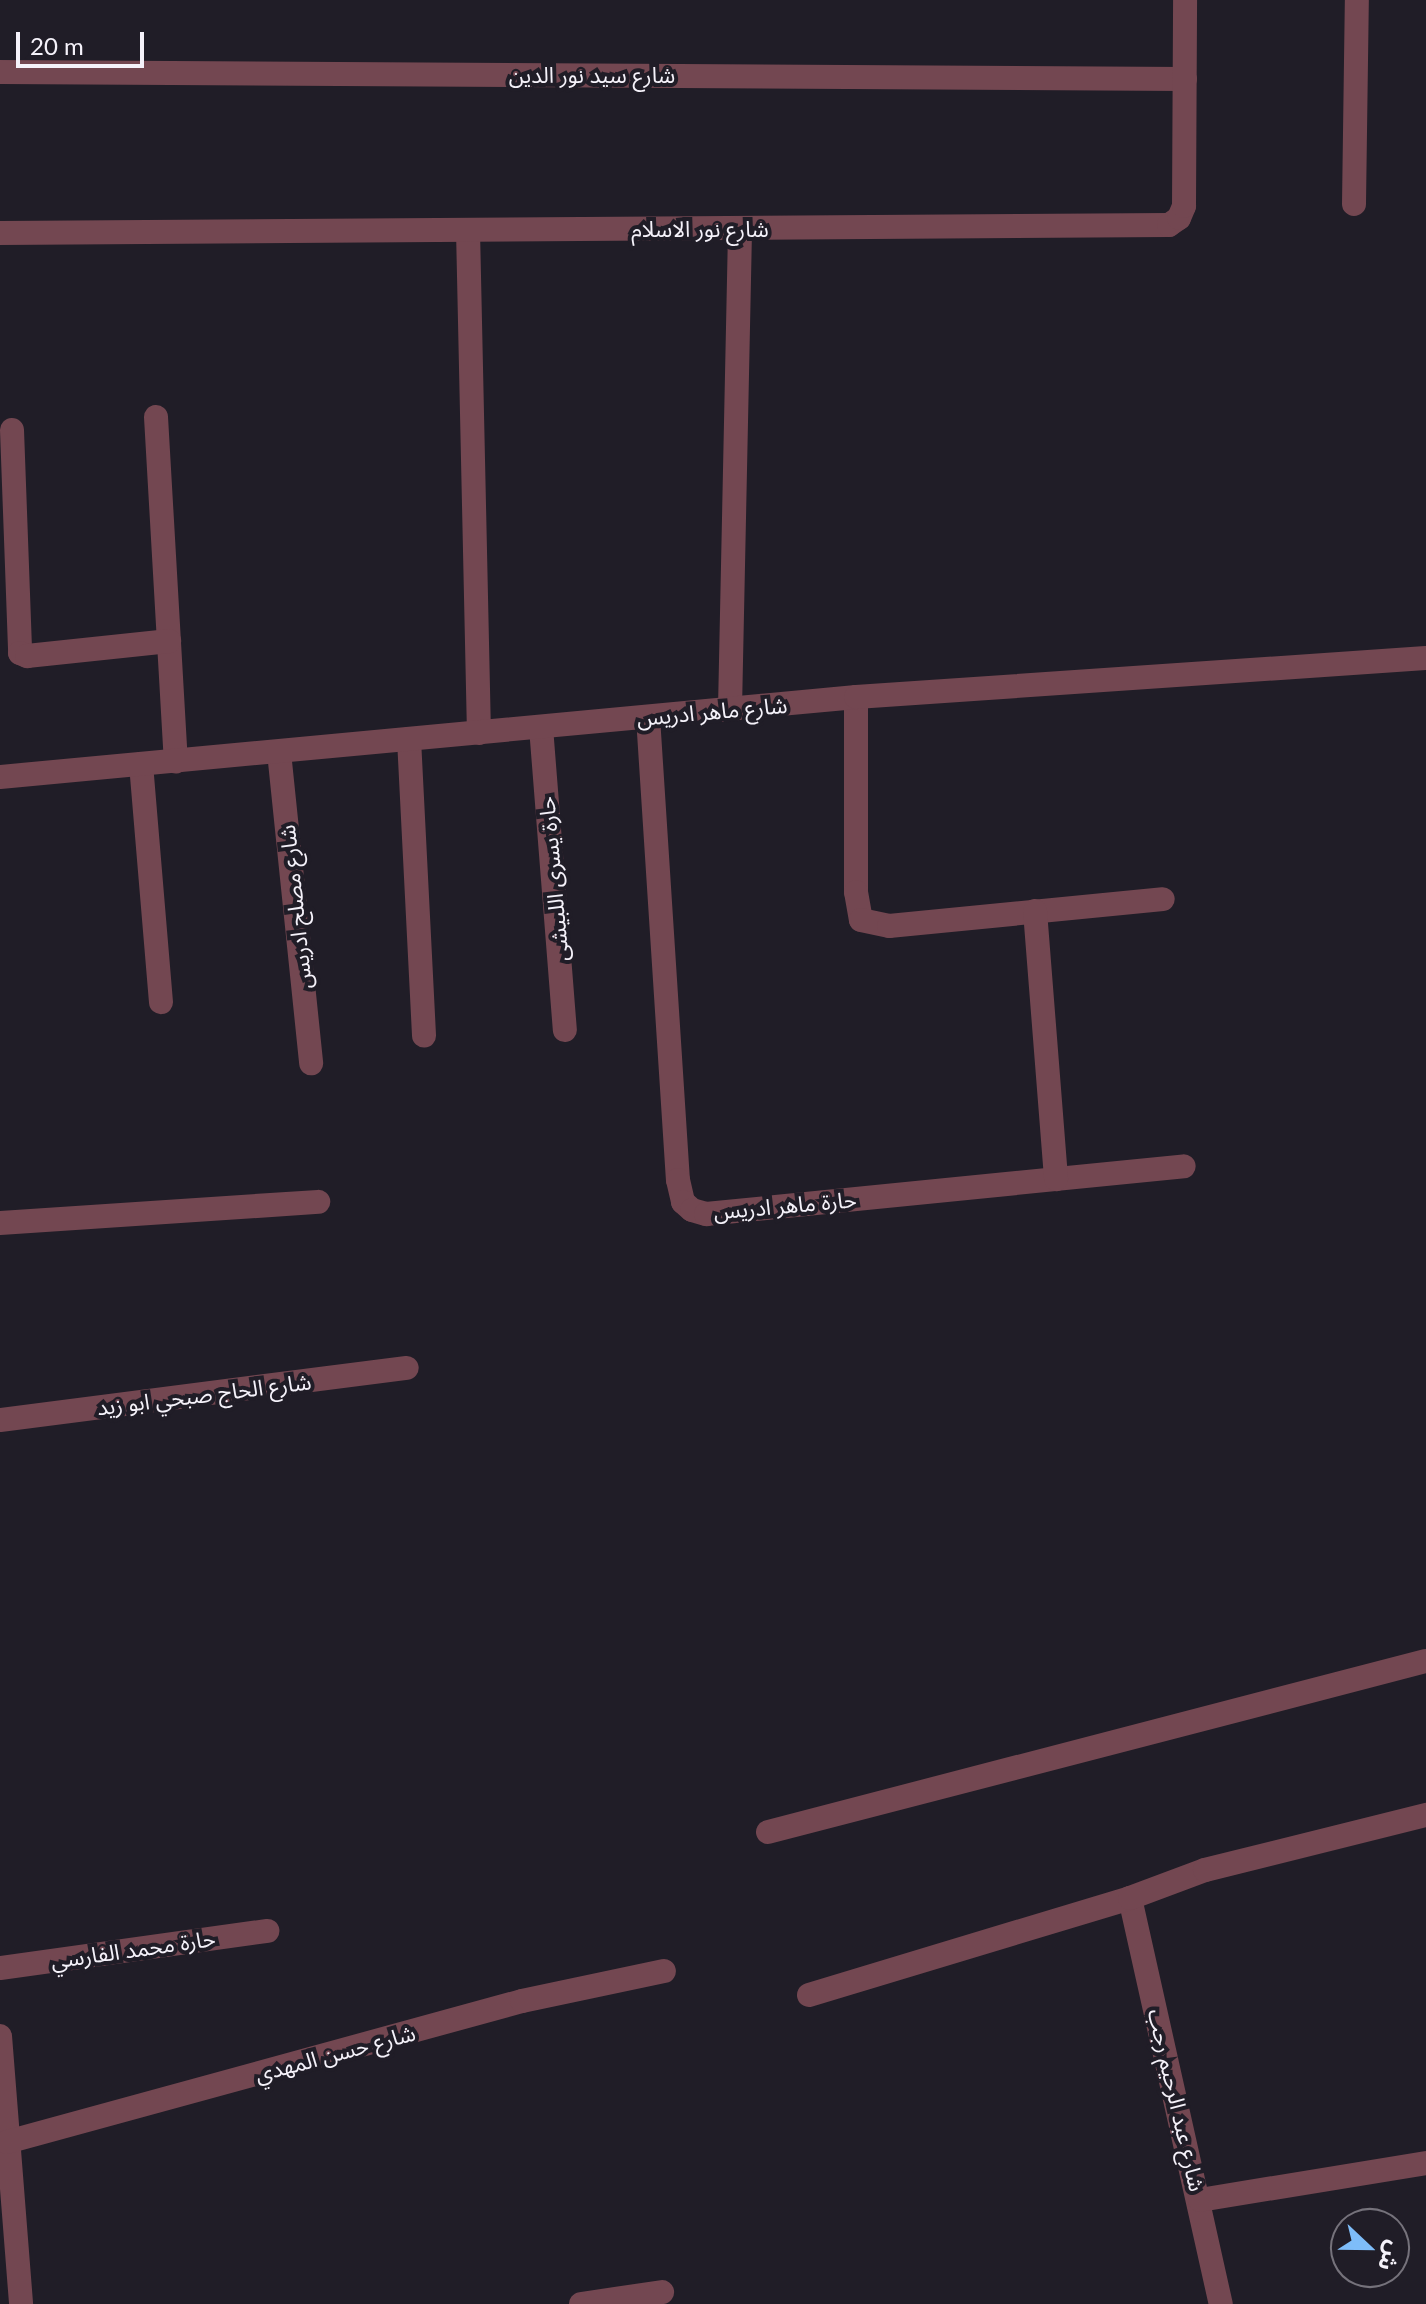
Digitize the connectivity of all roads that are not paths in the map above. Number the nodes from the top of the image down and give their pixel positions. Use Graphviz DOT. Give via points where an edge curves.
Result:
graph roads {
  1 [pos="1185,0"];
  2 [pos="1357,0"];
  3 [pos="0,72"];
  4 [pos="1185,79"];
  5 [pos="1354,204"];
  6 [pos="740,228"];
  7 [pos="468,230"];
  8 [pos="0,233"];
  9 [pos="156,417"];
  10 [pos="12,430"];
  11 [pos="169,641"];
  12 [pos="1426,658"];
  13 [pos="856,697"];
  14 [pos="730,709"];
  15 [pos="648,717"];
  16 [pos="541,727"];
  17 [pos="479,733"];
  18 [pos="409,739"];
  19 [pos="279,752"];
  20 [pos="176,761"];
  21 [pos="141,764"];
  22 [pos="0,777"];
  23 [pos="1163,899"];
  24 [pos="1035,911"];
  25 [pos="161,1002"];
  26 [pos="565,1030"];
  27 [pos="424,1036"];
  28 [pos="311,1063"];
  29 [pos="1184,1166"];
  30 [pos="1056,1179"];
  31 [pos="318,1202"];
  32 [pos="0,1223"];
  33 [pos="407,1368"];
  34 [pos="0,1420"];
  35 [pos="1426,1661"];
  36 [pos="1426,1815"];
  37 [pos="768,1832"];
  38 [pos="1130,1898"];
  39 [pos="267,1931"];
  40 [pos="0,1968"];
  41 [pos="664,1971"];
  42 [pos="809,1995"];
  43 [pos="0,2036"];
  44 [pos="1,2104"];
  45 [pos="7,2142"];
  46 [pos="1426,2163"];
  47 [pos="1200,2200"];
  48 [pos="662,2292"];
  49 [pos="21,2304"];
  50 [pos="581,2304"];
  51 [pos="1221,2304"];
  1 -- 4 [label="street, شارع نور الاسلام"];
  2 -- 5 [label="street"];
  3 -- 4 [label="street, شارع سيد نور الدين"];
  4 -- 6 [label="street, شارع نور الاسلام" via="1184,206 1169,225"];
  6 -- 7 [label="street, شارع نور الاسلام"];
  6 -- 14 [label="street"];
  7 -- 8 [label="street, شارع نور الاسلام"];
  7 -- 17 [label="street"];
  9 -- 11 [label="street"];
  10 -- 11 [label="street" via="20,653"];
  11 -- 20 [label="street"];
  12 -- 13 [label="street, شارع ماهر ادريس"];
  13 -- 14 [label="street, شارع ماهر ادريس"];
  13 -- 24 [label="street" via="856,892 861,920 889,926"];
  14 -- 15 [label="street, شارع ماهر ادريس"];
  15 -- 16 [label="street, شارع ماهر ادريس"];
  15 -- 30 [label="street, حارة ماهر ادريس" via="676,1164 683,1202 706,1214"];
  16 -- 17 [label="street, شارع ماهر ادريس"];
  16 -- 26 [label="street, حارة يسرى اللبيشى"];
  17 -- 18 [label="street, شارع ماهر ادريس"];
  18 -- 19 [label="street, شارع ماهر ادريس"];
  18 -- 27 [label="street"];
  19 -- 20 [label="street, شارع ماهر ادريس"];
  19 -- 28 [label="street, شارع مصلح ادريس"];
  20 -- 21 [label="street, شارع ماهر ادريس"];
  21 -- 22 [label="street, شارع ماهر ادريس"];
  21 -- 25 [label="street"];
  23 -- 24 [label="street"];
  24 -- 30 [label="street"];
  29 -- 30 [label="street, حارة ماهر ادريس"];
  31 -- 32 [label="street"];
  33 -- 34 [label="street, شارع الحاج صبحي ابو زيد"];
  35 -- 37 [label="street"];
  36 -- 38 [label="street" via="1218,1867"];
  38 -- 42 [label="street"];
  38 -- 47 [label="street, شارع عبد الرحيم رجب"];
  39 -- 40 [label="street, حارة محمد الفارسي"];
  41 -- 45 [label="street, شارع حسن المهدي" via="522,2001"];
  43 -- 44 [label="street"];
  44 -- 45 [label="street"];
  45 -- 49 [label="street"];
  46 -- 47 [label="street"];
  47 -- 51 [label="street, شارع عبد الرحيم رجب"];
  48 -- 50 [label="street"];
}
